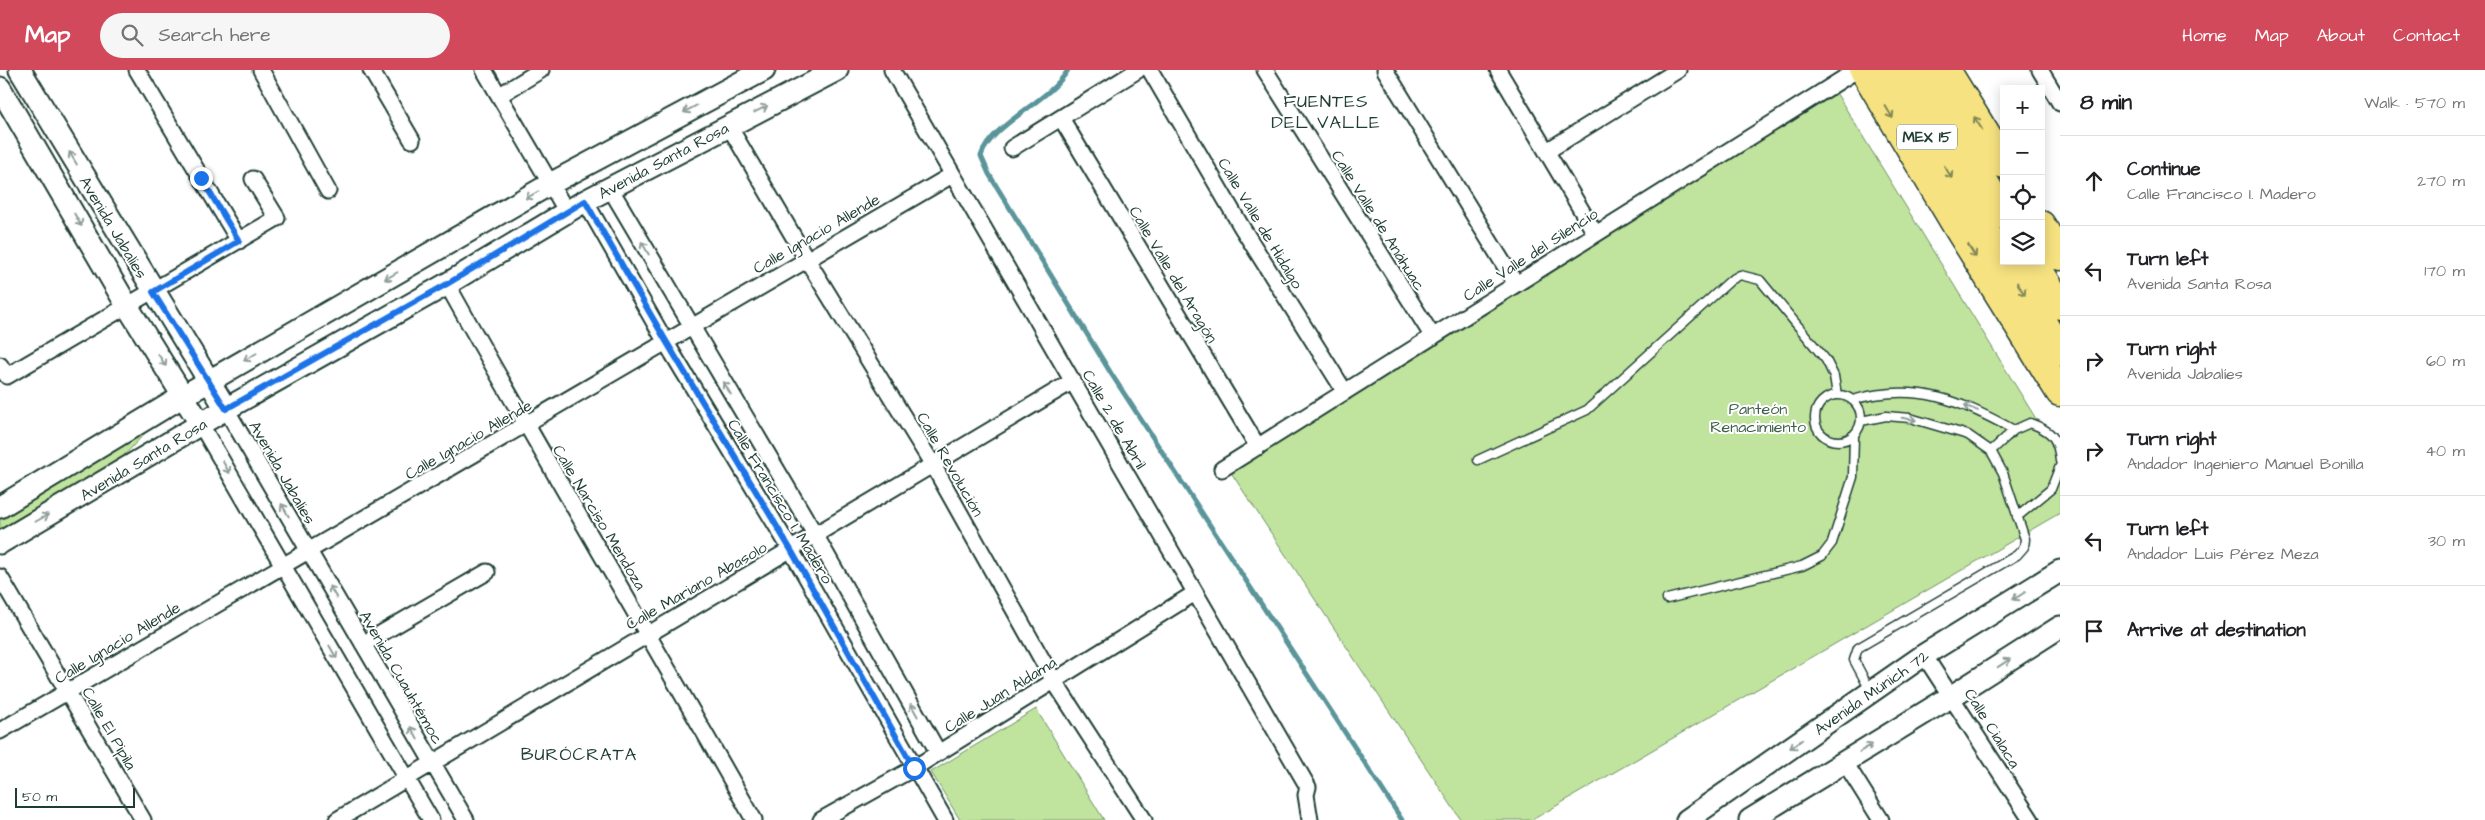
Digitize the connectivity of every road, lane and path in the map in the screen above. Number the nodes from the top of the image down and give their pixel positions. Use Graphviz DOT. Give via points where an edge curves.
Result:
graph roads {
  1 [pos="20,70"];
  2 [pos="137,70"];
  3 [pos="261,70"];
  4 [pos="370,70"];
  5 [pos="484,70"];
  6 [pos="541,70"];
  7 [pos="764,70"];
  8 [pos="837,70"];
  9 [pos="892,70"];
  10 [pos="1138,70"];
  11 [pos="1150,70"];
  12 [pos="1265,70"];
  13 [pos="1386,70"];
  14 [pos="1498,70"];
  15 [pos="1678,70"];
  16 [pos="1857,70"];
  17 [pos="1864,70"];
  18 [pos="1887,70"];
  19 [pos="1917,70"];
  20 [pos="1946,70"];
  21 [pos="2040,70"];
  22 [pos="1832,76"];
  23 [pos="0,88"];
  24 [pos="500,95"];
  25 [pos="2060,103"];
  26 [pos="1061,118"];
  27 [pos="729,126"];
  28 [pos="412,140"];
  29 [pos="1012,148"];
  30 [pos="1547,151"];
  31 [pos="2000,158"];
  32 [pos="952,175"];
  33 [pos="253,178"];
  34 [pos="552,183"];
  35 [pos="610,188"];
  36 [pos="328,190"];
  37 [pos="1977,196"];
  38 [pos="576,206"];
  39 [pos="2000,212"];
  40 [pos="2045,232"];
  41 [pos="1595,233"];
  42 [pos="239,241"];
  43 [pos="2060,256"];
  44 [pos="806,258"];
  45 [pos="2035,265"];
  46 [pos="447,284"];
  47 [pos="1516,284"];
  48 [pos="153,292"];
  49 [pos="126,304"];
  50 [pos="2060,305"];
  51 [pos="691,327"];
  52 [pos="1433,337"];
  53 [pos="666,341"];
  54 [pos="2060,351"];
  55 [pos="3,370"];
  56 [pos="209,381"];
  57 [pos="1073,381"];
  58 [pos="1345,392"];
  59 [pos="2060,392"];
  60 [pos="184,395"];
  61 [pos="1837,395"];
  62 [pos="1852,400"];
  63 [pos="226,409"];
  64 [pos="1861,421"];
  65 [pos="201,425"];
  66 [pos="525,426"];
  67 [pos="2014,430"];
  68 [pos="1854,435"];
  69 [pos="1258,447"];
  70 [pos="1991,451"];
  71 [pos="1478,460"];
  72 [pos="2060,461"];
  73 [pos="933,465"];
  74 [pos="2060,466"];
  75 [pos="1222,469"];
  76 [pos="0,507"];
  77 [pos="2017,517"];
  78 [pos="816,536"];
  79 [pos="0,543"];
  80 [pos="791,550"];
  81 [pos="309,552"];
  82 [pos="282,565"];
  83 [pos="2060,570"];
  84 [pos="487,572"];
  85 [pos="0,577"];
  86 [pos="1195,592"];
  87 [pos="1667,599"];
  88 [pos="2059,630"];
  89 [pos="648,633"];
  90 [pos="363,644"];
  91 [pos="1924,655"];
  92 [pos="1054,681"];
  93 [pos="69,691"];
  94 [pos="1871,692"];
  95 [pos="1952,696"];
  96 [pos="0,731"];
  97 [pos="938,752"];
  98 [pos="1844,761"];
  99 [pos="432,764"];
  100 [pos="914,768"];
  101 [pos="405,778"];
  102 [pos="143,820"];
  103 [pos="337,820"];
  104 [pos="431,820"];
  105 [pos="466,820"];
  106 [pos="754,820"];
  107 [pos="821,820"];
  108 [pos="945,820"];
  109 [pos="1144,820"];
  110 [pos="1310,820"];
  111 [pos="1686,820"];
  112 [pos="1750,820"];
  113 [pos="1881,820"];
  114 [pos="2031,820"];
  48 -- 1 [label="main road, Avenida Jabalíes, one-way"];
  2 -- 42 [label="street"];
  3 -- 36 [label="street"];
  4 -- 28 [label="street"];
  5 -- 24 [label="street, Calle Francisco I. Madero"];
  6 -- 24 [label="street"];
  7 -- 34 [label="main road, Avenida Santa Rosa, one-way"];
  27 -- 8 [label="main road, Avenida Santa Rosa, one-way"];
  9 -- 32 [label="street, Calle 2 de Abril"];
  10 -- 26 [label="street"];
  11 -- 58 [label="street, Calle Valle de Hidalgo" via="1240,226"];
  12 -- 52 [label="street, Calle Valle de Anáhuac"];
  13 -- 47 [label="street"];
  14 -- 30 [label="street"];
  15 -- 30 [label="street"];
  16 -- 22 [label="street, Calle Valle del Silencio"];
  17 -- 59 [label="highway, one-way"];
  18 -- 37 [label="highway, MEX 15, one-way"];
  19 -- 37 [label="highway, MEX 15"];
  31 -- 20 [label="highway, one-way"];
  21 -- 25 [label="street"];
  22 -- 41 [label="street, Calle Valle del Silencio"];
  23 -- 49 [label="main road, Avenida Jabalíes, one-way"];
  24 -- 34 [label="street, Calle Francisco I. Madero"];
  26 -- 29 [label="street"];
  26 -- 69 [label="street, Calle Valle del Aragón"];
  27 -- 35 [label="main road, Avenida Santa Rosa"];
  27 -- 44 [label="street, Calle Revolución"];
  30 -- 41 [label="street"];
  32 -- 44 [label="street, Calle Ignacio Allende"];
  32 -- 57 [label="street, Calle 2 de Abril"];
  33 -- 42 [label="street" via="277,218"];
  34 -- 38 [label="street, Calle Francisco I. Madero"];
  34 -- 56 [label="main road, Avenida Santa Rosa, one-way"];
  35 -- 38 [label="main road, Avenida Santa Rosa"];
  51 -- 35 [label="street, Calle Francisco I. Madero, one-way"];
  37 -- 39 [label="highway, MEX 15"];
  37 -- 54 [label="highway, MEX 15, one-way"];
  38 -- 46 [label="main road, Avenida Santa Rosa"];
  38 -- 53 [label="street, Calle Francisco I. Madero"];
  40 -- 43 [label="highway"];
  41 -- 47 [label="street, Calle Valle del Silencio"];
  42 -- 48 [label="street"];
  44 -- 51 [label="street, Calle Ignacio Allende"];
  44 -- 73 [label="street, Calle Revolución"];
  45 -- 50 [label="highway"];
  46 -- 63 [label="main road, Avenida Santa Rosa"];
  46 -- 66 [label="street, Calle Narciso Mendoza"];
  47 -- 52 [label="street, Calle Valle del Silencio"];
  48 -- 49 [label="street"];
  48 -- 56 [label="main road, Avenida Jabalíes"];
  49 -- 55 [label="street"];
  49 -- 60 [label="main road, Avenida Jabalíes, one-way"];
  51 -- 53 [label="street, Calle Ignacio Allende"];
  78 -- 51 [label="street, Calle Francisco I. Madero, one-way"];
  52 -- 58 [label="street, Calle Valle del Silencio"];
  53 -- 66 [label="street, Calle Ignacio Allende"];
  53 -- 80 [label="street, Calle Francisco I. Madero"];
  56 -- 60 [label="main road, Avenida Santa Rosa"];
  56 -- 63 [label="main road, Avenida Jabalíes"];
  57 -- 73 [label="street, Calle Mariano Abasolo"];
  57 -- 86 [label="street, Calle 2 de Abril"];
  58 -- 69 [label="street, Calle Valle del Silencio"];
  60 -- 65 [label="main road, Avenida Jabalíes"];
  60 -- 76 [label="main road, Avenida Santa Rosa"];
  61 -- 62 [label="lane"];
  61 -- 68 [label="lane" via="1829,397 1818,408 1815,415 1819,430 1832,440"];
  61 -- 71 [label="lane" via="1834,376 1826,360 1760,280 1740,275 1587,410"];
  62 -- 64 [label="lane" via="1861,413"];
  67 -- 62 [label="lane, one-way" via="1958,402 1918,393 1878,393"];
  63 -- 65 [label="main road, Avenida Santa Rosa"];
  81 -- 63 [label="street, Avenida Jabalies, one-way"];
  64 -- 68 [label="lane"];
  64 -- 70 [label="lane, one-way" via="1886,416 1910,418 1968,434"];
  79 -- 65 [label="main road, Avenida Santa Rosa, one-way"];
  65 -- 82 [label="street, one-way"];
  66 -- 81 [label="street, Calle Ignacio Allende"];
  66 -- 89 [label="street, Calle Narciso Mendoza"];
  67 -- 70 [label="lane"];
  67 -- 72 [label="lane" via="2030,423 2045,429 2059,444"];
  68 -- 87 [label="lane" via="1853,477 1832,543 1822,556 1802,566"];
  69 -- 75 [label="street, Calle Valle del Silencio"];
  70 -- 77 [label="lane" via="2003,473"];
  73 -- 78 [label="street, Calle Mariano Abasolo"];
  73 -- 92 [label="street, Calle Revolución"];
  74 -- 77 [label="lane" via="2051,489"];
  77 -- 94 [label="lane" via="2025,539 2024,547 2017,555 1858,648 1854,660"];
  78 -- 80 [label="street, Calle Mariano Abasolo"];
  97 -- 78 [label="street, Calle Francisco I. Madero, one-way"];
  80 -- 89 [label="street, Calle Mariano Abasolo"];
  80 -- 100 [label="street, Calle Francisco I. Madero"];
  81 -- 82 [label="street, Calle Ignacio Allende"];
  90 -- 81 [label="street, Avenida Cuauhtémoc, one-way"];
  82 -- 93 [label="street, Calle Ignacio Allende"];
  82 -- 101 [label="street, one-way"];
  83 -- 91 [label="main road, Avenida Múnich 72, one-way"];
  84 -- 90 [label="street"];
  85 -- 93 [label="street, Calle El Pipila"];
  86 -- 92 [label="street, Calle Juan Aldama"];
  86 -- 110 [label="street, Calle 2 de Abril" via="1308,787"];
  95 -- 88 [label="main road, one-way"];
  89 -- 99 [label="street, Calle Mariano Abasolo"];
  89 -- 106 [label="street, Calle Narciso Mendoza"];
  99 -- 90 [label="street, Avenida Cuauhtémoc, one-way"];
  91 -- 94 [label="main road, Avenida Múnich 72"];
  91 -- 95 [label="street, Calle Cialaca"];
  92 -- 97 [label="street, Calle Juan Aldama"];
  92 -- 109 [label="street, Calle Revolución"];
  93 -- 96 [label="street, Calle Ignacio Allende"];
  93 -- 102 [label="street, Calle El Pipila"];
  94 -- 111 [label="main road, Avenida Múnich 72, one-way"];
  98 -- 95 [label="main road, one-way"];
  95 -- 114 [label="street, Calle Cialaca"];
  97 -- 100 [label="street, Calle Juan Aldama"];
  98 -- 112 [label="main road"];
  98 -- 113 [label="street"];
  99 -- 101 [label="street, Calle Mariano Abasolo"];
  99 -- 105 [label="street, Avenida Cuauhtémoc"];
  100 -- 107 [label="street, Calle Juan Aldama"];
  100 -- 108 [label="street, Calle Francisco I. Madero"];
  101 -- 103 [label="street, Calle Mariano Abasolo"];
  101 -- 104 [label="street"];
}
